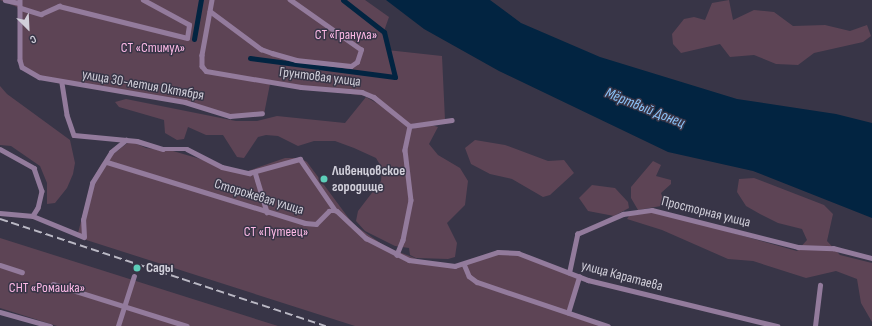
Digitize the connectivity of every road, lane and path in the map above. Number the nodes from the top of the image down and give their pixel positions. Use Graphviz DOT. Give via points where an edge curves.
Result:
graph roads {
  1 [pos="5,0"];
  2 [pos="143,0"];
  3 [pos="212,0"];
  4 [pos="290,0"];
  5 [pos="20,4"];
  6 [pos="210,11"];
  7 [pos="62,83"];
  8 [pos="262,113"];
  9 [pos="452,120"];
  10 [pos="410,126"];
  11 [pos="126,140"];
  12 [pos="0,149"];
  13 [pos="106,162"];
  14 [pos="255,172"];
  15 [pos="335,210"];
  16 [pos="267,212"];
  17 [pos="0,213"];
  18 [pos="33,216"];
  19 [pos="397,255"];
  20 [pos="872,258"];
  21 [pos="464,264"];
  22 [pos="0,265"];
  23 [pos="22,272"];
  24 [pos="570,273"];
  25 [pos="134,276"];
  26 [pos="579,277"];
  27 [pos="53,284"];
  28 [pos="820,285"];
  29 [pos="124,307"];
  30 [pos="0,312"];
  31 [pos="568,313"];
  32 [pos="50,326"];
  33 [pos="118,326"];
  34 [pos="187,326"];
  35 [pos="608,326"];
  36 [pos="777,326"];
  37 [pos="815,326"];
  1 -- 5 [label="street"];
  2 -- 5 [label="street" via="189,25 187,38 59,6 40,14"];
  3 -- 6 [label="street, Грунтовая улица"];
  4 -- 6 [label="street" via="361,50 361,57 351,66 296,60 261,49"];
  5 -- 7 [label="street, улица 30-летия Октября" via="22,67 39,77"];
  6 -- 10 [label="street, Грунтовая улица" via="202,55 202,66 206,71 301,87 362,92 374,96"];
  7 -- 8 [label="street, улица 30-летия Октября" via="184,102 230,116"];
  7 -- 11 [label="street" via="67,115 74,135"];
  9 -- 10 [label="street"];
  10 -- 19 [label="street" via="405,150 411,200 404,240"];
  11 -- 13 [label="street" via="111,152"];
  11 -- 14 [label="street" via="163,149 187,150 222,168"];
  12 -- 18 [label="street" via="34,168 42,191"];
  13 -- 16 [label="street, Сторожевая улица"];
  13 -- 18 [label="street" via="92,183 83,220 84,237"];
  14 -- 15 [label="street" via="300,160"];
  14 -- 16 [label="street"];
  15 -- 16 [label="street, Сторожевая улица" via="329,211 316,224"];
  15 -- 19 [label="street" via="366,238"];
  17 -- 18 [label="street"];
  19 -- 21 [label="street" via="419,262"];
  20 -- 24 [label="street, Просторная улица" via="833,248 798,247 652,210 624,214 577,234"];
  21 -- 24 [label="street, улица Каратаева" via="498,252 518,253"];
  21 -- 31 [label="street" via="469,276 477,282"];
  22 -- 23 [label="street"];
  24 -- 26 [label="street, улица Каратаева"];
  25 -- 29 [label="street"];
  26 -- 31 [label="street"];
  26 -- 36 [label="street, улица Каратаева"];
  27 -- 29 [label="street"];
  28 -- 37 [label="street"];
  29 -- 33 [label="street"];
  29 -- 34 [label="street"];
  30 -- 32 [label="street"];
  31 -- 35 [label="street"];
}
